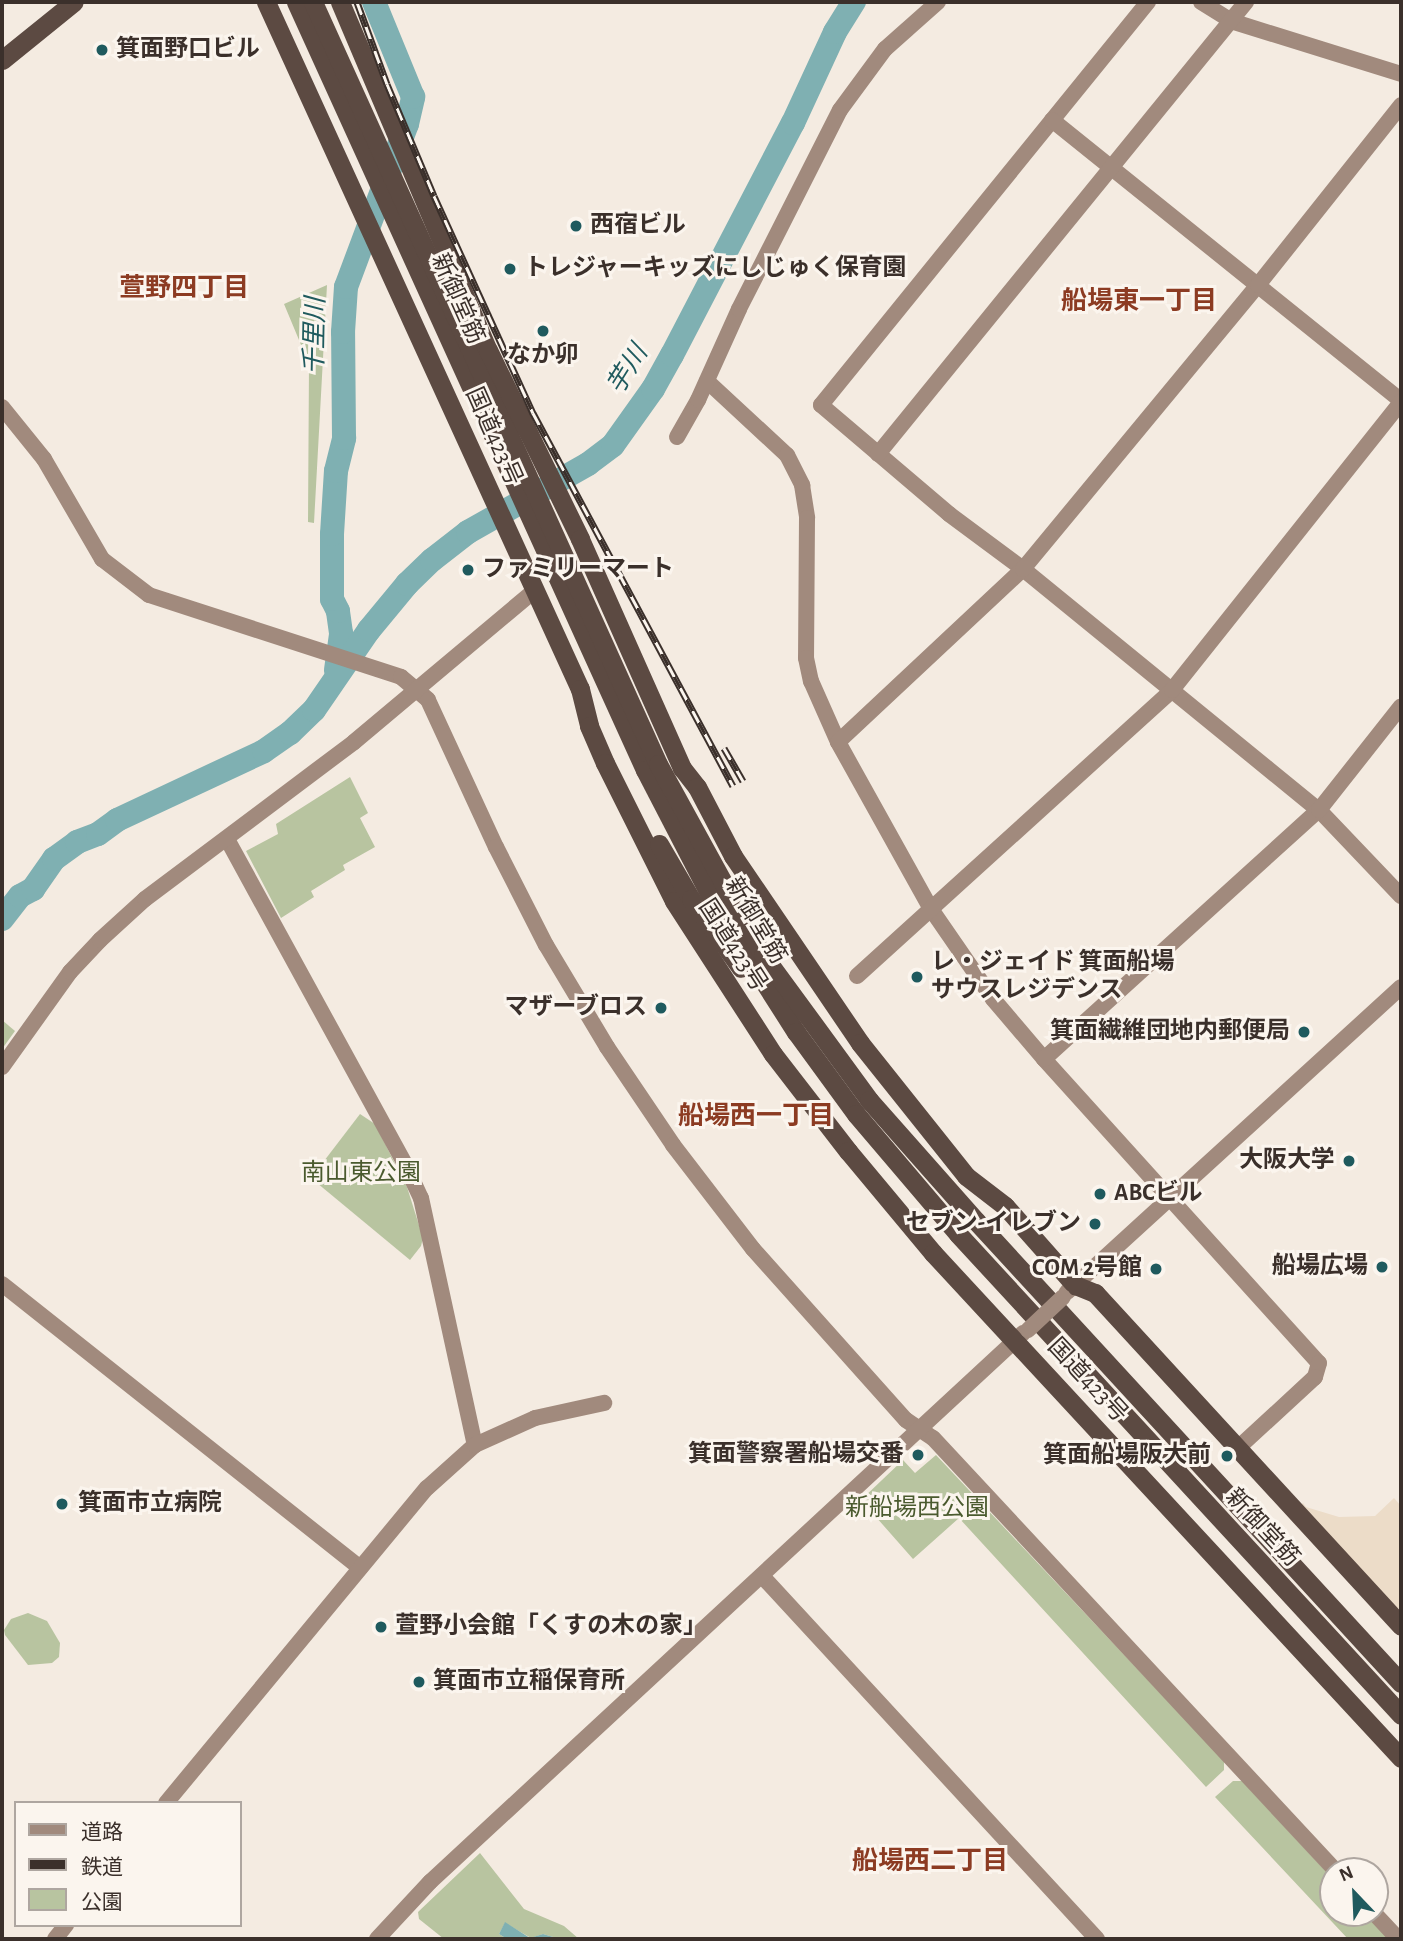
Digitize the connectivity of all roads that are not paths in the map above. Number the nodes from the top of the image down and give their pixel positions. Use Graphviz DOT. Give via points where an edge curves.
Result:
graph roads {
  1 [pos="74,2"];
  2 [pos="266,2"];
  3 [pos="296,2"];
  4 [pos="313,2"];
  5 [pos="340,2"];
  6 [pos="938,2"];
  7 [pos="1148,2"];
  8 [pos="1201,2"];
  9 [pos="1246,2"];
  10 [pos="1231,21"];
  11 [pos="2,60"];
  12 [pos="1401,74"];
  13 [pos="1401,105"];
  14 [pos="1052,120"];
  15 [pos="1111,166"];
  16 [pos="397,206"];
  17 [pos="1258,285"];
  18 [pos="707,381"];
  19 [pos="1401,402"];
  20 [pos="2,407"];
  21 [pos="677,437"];
  22 [pos="878,454"];
  23 [pos="531,482"];
  24 [pos="543,508"];
  25 [pos="1023,569"];
  26 [pos="535,590"];
  27 [pos="415,689"];
  28 [pos="580,689"];
  29 [pos="1171,690"];
  30 [pos="1401,706"];
  31 [pos="838,742"];
  32 [pos="682,768"];
  33 [pos="1319,810"];
  34 [pos="227,839"];
  35 [pos="1401,897"];
  36 [pos="931,909"];
  37 [pos="857,976"];
  38 [pos="1401,987"];
  39 [pos="803,1026"];
  40 [pos="1044,1059"];
  41 [pos="2,1068"];
  42 [pos="1171,1199"];
  43 [pos="2,1284"];
  44 [pos="1069,1291"];
  45 [pos="1021,1335"];
  46 [pos="604,1403"];
  47 [pos="919,1430"];
  48 [pos="475,1445"];
  49 [pos="1238,1448"];
  50 [pos="360,1568"];
  51 [pos="762,1576"];
  52 [pos="1401,1626"];
  53 [pos="1401,1683"];
  54 [pos="1401,1715"];
  55 [pos="1401,1758"];
  56 [pos="168,1801"];
  57 [pos="1323,1857"];
  58 [pos="377,1939"];
  59 [pos="1097,1939"];
  1 -- 11 [label="highway"];
  2 -- 26 [label="highway, 国道423号"];
  3 -- 16 [label="highway, 新御堂筋"];
  4 -- 16 [label="highway, 新御堂筋"];
  5 -- 23 [label="highway, 国道423号" via="488,350"];
  6 -- 18 [label="street" via="879,57 840,110"];
  7 -- 14 [label="street"];
  8 -- 10 [label="street"];
  9 -- 10 [label="street"];
  10 -- 12 [label="street"];
  10 -- 15 [label="street"];
  13 -- 17 [label="street"];
  14 -- 15 [label="street"];
  14 -- 22 [label="street" via="821,405"];
  15 -- 17 [label="street"];
  15 -- 22 [label="street"];
  16 -- 23 [label="highway, 新御堂筋"];
  17 -- 19 [label="street"];
  17 -- 25 [label="street"];
  18 -- 21 [label="street"];
  18 -- 31 [label="street" via="787,456 802,485 807,518 806,658 811,681"];
  19 -- 29 [label="street"];
  20 -- 27 [label="street" via="44,459 102,559 149,595 401,677"];
  22 -- 25 [label="street"];
  23 -- 24 [label="highway, 新御堂筋"];
  23 -- 24 [label="highway, 国道423号"];
  24 -- 32 [label="highway, 国道423号" via="580,539"];
  24 -- 39 [label="highway, 新御堂筋" via="679,836 715,905"];
  25 -- 29 [label="street"];
  25 -- 31 [label="street"];
  26 -- 27 [label="street"];
  26 -- 28 [label="highway, 国道423号"];
  27 -- 34 [label="street"];
  27 -- 47 [label="street" via="428,700 540,932 614,1058 753,1249"];
  28 -- 39 [label="highway" via="634,801 691,900 769,1006"];
  28 -- 45 [label="highway, 国道423号" via="605,763 674,901 773,1054 933,1253"];
  29 -- 33 [label="street"];
  29 -- 36 [label="street"];
  30 -- 33 [label="street"];
  31 -- 36 [label="street"];
  32 -- 39 [label="highway"];
  32 -- 44 [label="highway, 国道423号" via="796,953 886,1078 965,1176 1004,1206"];
  33 -- 35 [label="street"];
  33 -- 40 [label="street"];
  34 -- 41 [label="street" via="145,899 100,940 70,972"];
  34 -- 48 [label="street" via="421,1198"];
  36 -- 37 [label="street"];
  36 -- 40 [label="street" via="993,999"];
  38 -- 42 [label="street"];
  39 -- 53 [label="highway, 新御堂筋"];
  39 -- 54 [label="highway, 新御堂筋" via="856,1114 958,1234"];
  40 -- 42 [label="street"];
  42 -- 44 [label="street"];
  42 -- 49 [label="street" via="1319,1363 1315,1377"];
  43 -- 50 [label="street"];
  44 -- 45 [label="street, bridge"];
  44 -- 49 [label="highway, 国道423号" via="1095,1293"];
  45 -- 47 [label="street"];
  45 -- 55 [label="highway, 国道423号"];
  46 -- 48 [label="street" via="535,1418"];
  47 -- 51 [label="street"];
  47 -- 57 [label="street" via="933,1438"];
  48 -- 50 [label="street" via="427,1488"];
  49 -- 52 [label="highway, 国道423号"];
  50 -- 56 [label="street"];
  51 -- 58 [label="street" via="430,1882"];
  51 -- 59 [label="street"];
}
